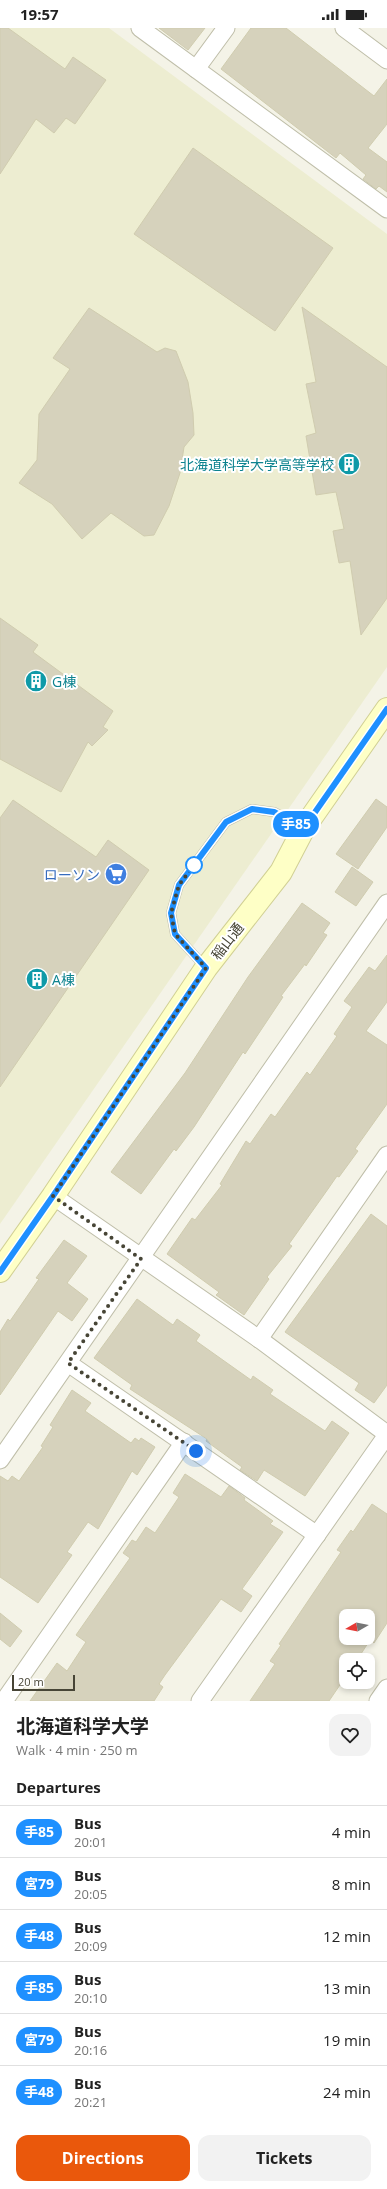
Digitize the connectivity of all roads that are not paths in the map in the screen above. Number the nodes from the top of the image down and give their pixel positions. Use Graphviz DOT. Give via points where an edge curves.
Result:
graph roads {
  1 [pos="140,28"];
  2 [pos="226,28"];
  3 [pos="344,28"];
  4 [pos="387,60"];
  5 [pos="196,69"];
  6 [pos="387,209"];
  7 [pos="387,709"];
  8 [pos="304,828"];
  9 [pos="387,903"];
  10 [pos="206,968"];
  11 [pos="387,1155"];
  12 [pos="53,1196"];
  13 [pos="141,1259"];
  14 [pos="0,1272"];
  15 [pos="259,1339"];
  16 [pos="68,1363"];
  17 [pos="387,1434"];
  18 [pos="184,1442"];
  19 [pos="0,1460"];
  20 [pos="317,1535"];
  21 [pos="387,1688"];
  22 [pos="4,1701"];
  23 [pos="200,1701"];
  24 [pos="378,1701"];
  1 -- 5 [label="street"];
  2 -- 5 [label="street"];
  3 -- 4 [label="street"];
  5 -- 6 [label="street"];
  7 -- 8 [label="street, 稲山通"];
  8 -- 10 [label="street, 稲山通" via="281,872"];
  8 -- 10 [label="lane" via="274,812 252,809 226,822 179,885 171,913 175,934"];
  9 -- 13 [label="street"];
  10 -- 12 [label="street, 稲山通"];
  11 -- 15 [label="street"];
  12 -- 13 [label="street"];
  12 -- 14 [label="street, 稲山通"];
  13 -- 15 [label="street"];
  13 -- 16 [label="street"];
  15 -- 17 [label="street"];
  16 -- 18 [label="street"];
  16 -- 19 [label="street"];
  17 -- 20 [label="street"];
  18 -- 20 [label="street"];
  18 -- 22 [label="street"];
  20 -- 23 [label="street"];
  21 -- 24 [label="street"];
}
